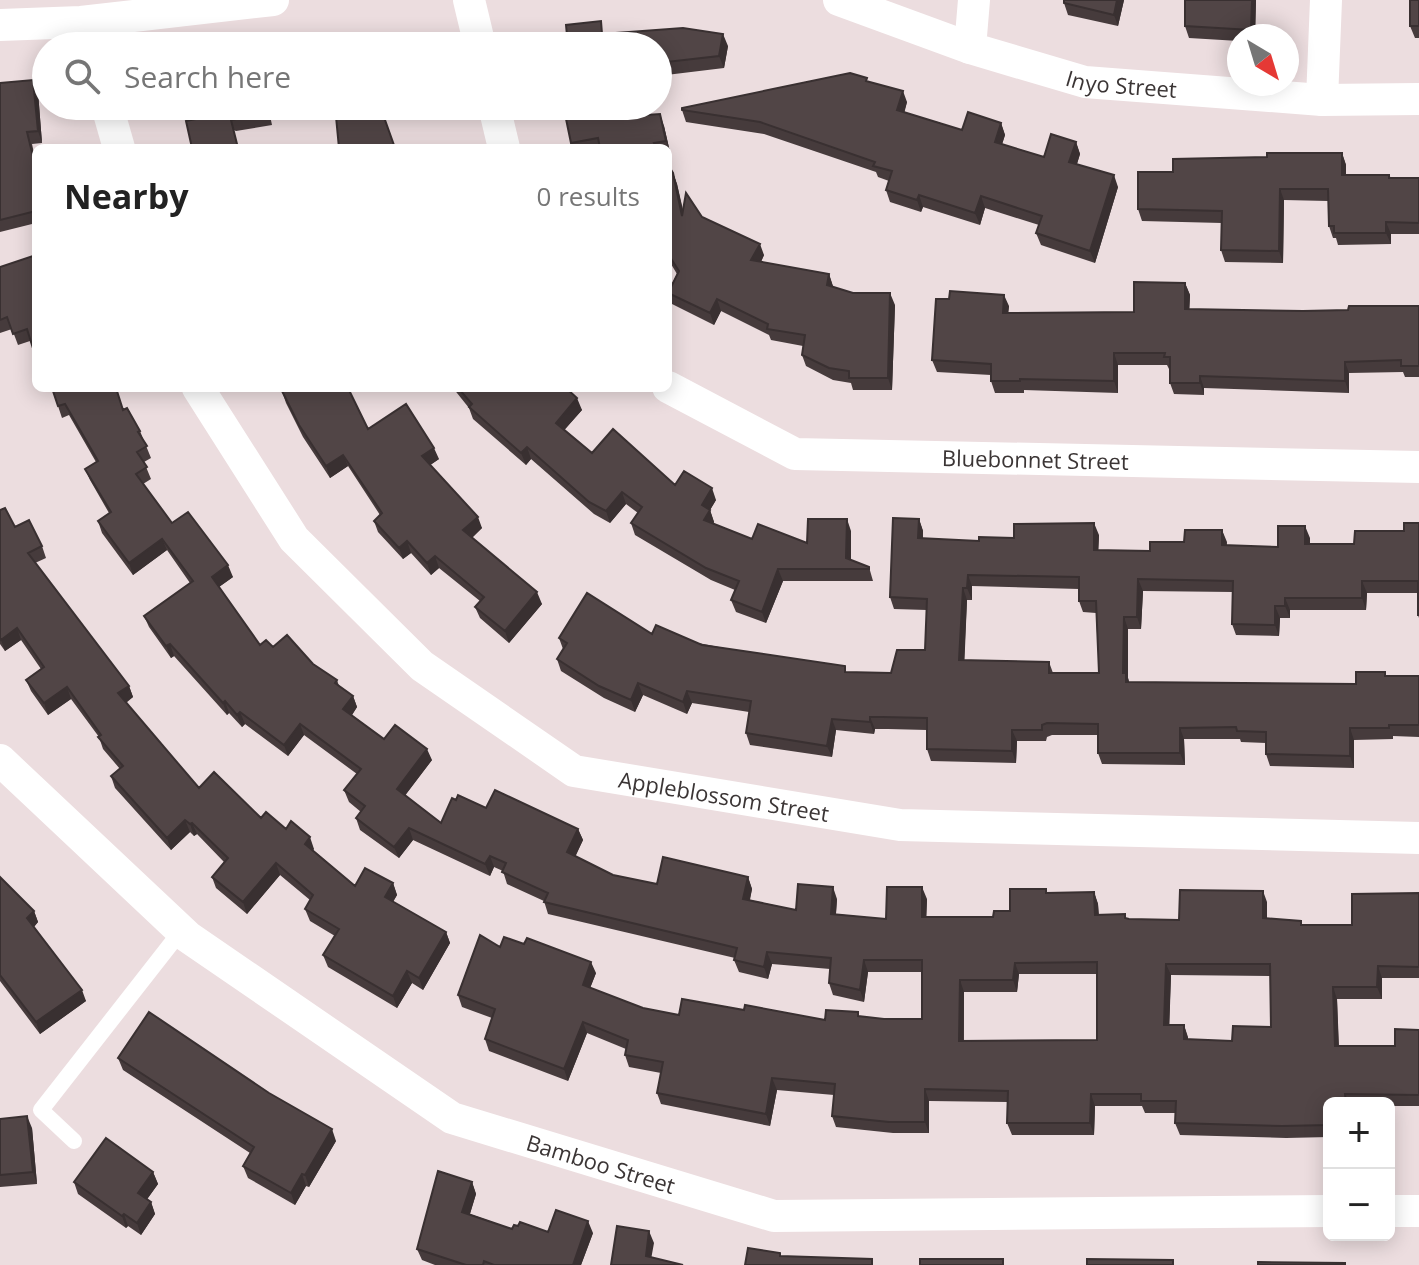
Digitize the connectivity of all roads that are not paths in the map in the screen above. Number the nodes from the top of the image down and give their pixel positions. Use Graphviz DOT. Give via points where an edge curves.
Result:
graph roads {
  1 [pos="273,0"];
  2 [pos="469,0"];
  3 [pos="839,0"];
  4 [pos="974,0"];
  5 [pos="1326,0"];
  6 [pos="0,25"];
  7 [pos="66,32"];
  8 [pos="96,32"];
  9 [pos="477,32"];
  10 [pos="970,48"];
  11 [pos="1419,99"];
  12 [pos="1322,100"];
  13 [pos="111,120"];
  14 [pos="497,120"];
  15 [pos="118,144"];
  16 [pos="503,144"];
  17 [pos="672,389"];
  18 [pos="201,392"];
  19 [pos="1419,467"];
  20 [pos="0,760"];
  21 [pos="1419,838"];
  22 [pos="181,931"];
  23 [pos="74,1141"];
  24 [pos="1323,1211"];
  25 [pos="1395,1211"];
  26 [pos="1419,1211"];
  1 -- 8 [label="street"];
  2 -- 9 [label="street"];
  3 -- 10 [label="street, Inyo Street"];
  4 -- 10 [label="street"];
  5 -- 12 [label="street"];
  6 -- 7 [label="street"];
  10 -- 12 [label="street, Inyo Street" via="1085,82"];
  11 -- 12 [label="street, Inyo Street"];
  13 -- 15 [label="street"];
  14 -- 16 [label="street"];
  17 -- 19 [label="street, Bluebonnet Street" via="795,454"];
  18 -- 21 [label="street, Appleblossom Street" via="294,539 422,666 574,771 900,825"];
  20 -- 22 [label="street, Bamboo Street"];
  22 -- 23 [label="lane" via="41,1110"];
  22 -- 24 [label="street, Bamboo Street" via="452,1118 774,1216"];
  25 -- 26 [label="street"];
}
